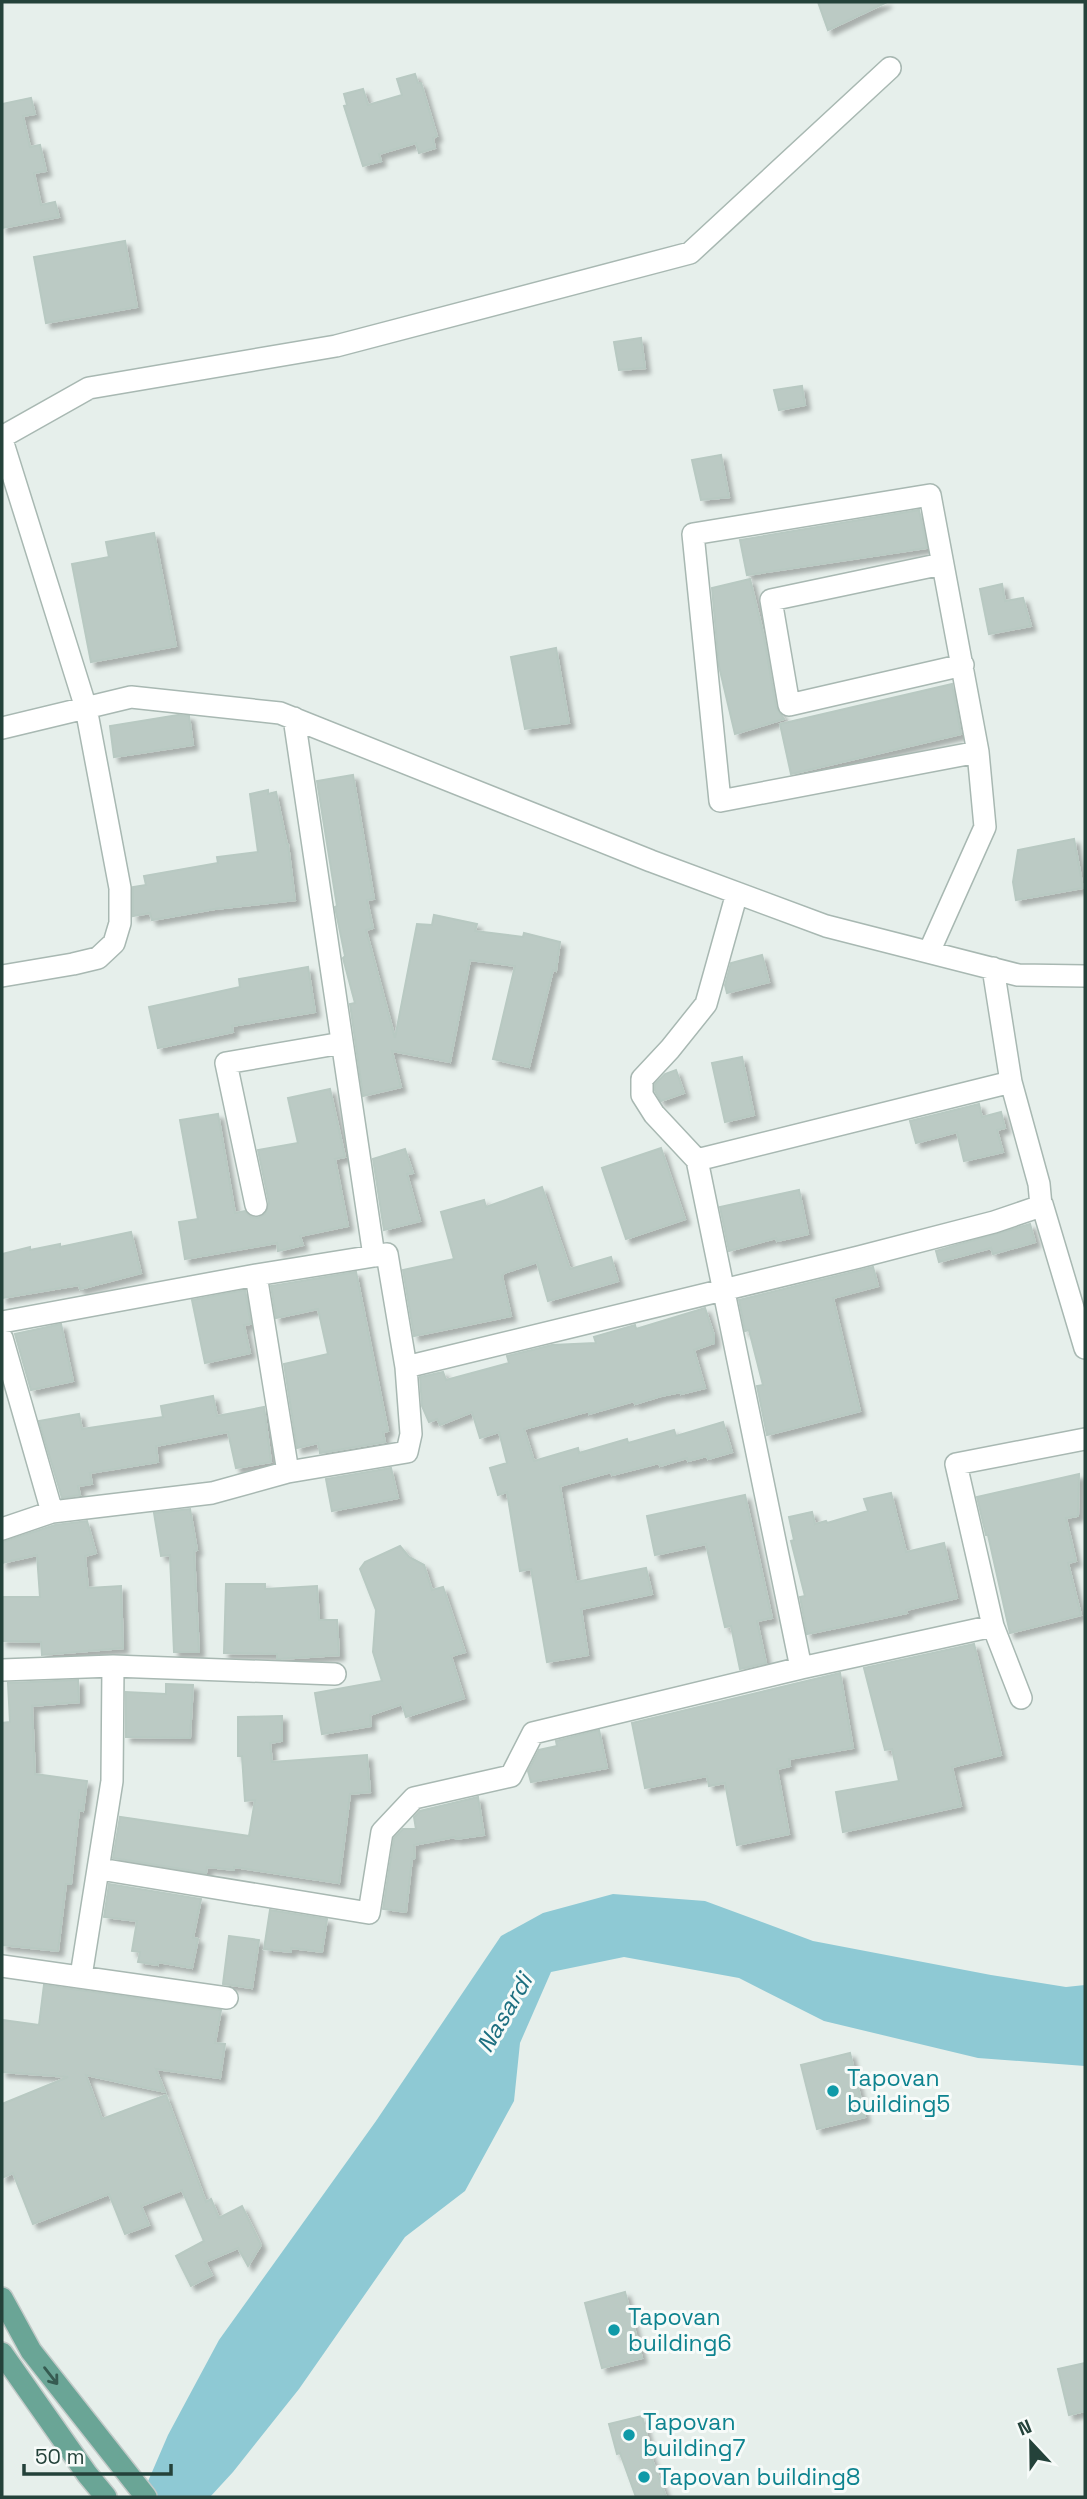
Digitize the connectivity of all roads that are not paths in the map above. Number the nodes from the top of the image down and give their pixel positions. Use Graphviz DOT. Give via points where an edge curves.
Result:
graph roads {
  1 [pos="890,68"];
  2 [pos="2,439"];
  3 [pos="942,564"];
  4 [pos="963,665"];
  5 [pos="86,708"];
  6 [pos="293,718"];
  7 [pos="2,728"];
  8 [pos="978,752"];
  9 [pos="737,893"];
  10 [pos="929,952"];
  11 [pos="993,968"];
  12 [pos="2,976"];
  13 [pos="1085,976"];
  14 [pos="342,1043"];
  15 [pos="1011,1082"];
  16 [pos="697,1160"];
  17 [pos="1042,1204"];
  18 [pos="256,1205"];
  19 [pos="374,1256"];
  20 [pos="256,1275"];
  21 [pos="722,1291"];
  22 [pos="2,1322"];
  23 [pos="2,1338"];
  24 [pos="1085,1348"];
  25 [pos="406,1367"];
  26 [pos="1085,1439"];
  27 [pos="288,1472"];
  28 [pos="52,1512"];
  29 [pos="2,1529"];
  30 [pos="993,1626"];
  31 [pos="113,1666"];
  32 [pos="801,1668"];
  33 [pos="2,1670"];
  34 [pos="335,1674"];
  35 [pos="1021,1698"];
  36 [pos="100,1869"];
  37 [pos="2,1966"];
  38 [pos="81,1976"];
  39 [pos="227,1998"];
  40 [pos="2,2298"];
  41 [pos="31,2351"];
  42 [pos="4,2362"];
  43 [pos="106,2497"];
  44 [pos="146,2497"];
  1 -- 2 [label="street" via="690,253 336,346 89,388"];
  2 -- 5 [label="street"];
  3 -- 4 [label="street"];
  3 -- 4 [label="street" via="771,600 789,705"];
  3 -- 8 [label="street" via="930,495 693,534 720,801"];
  4 -- 8 [label="street"];
  5 -- 6 [label="street" via="131,697"];
  5 -- 7 [label="street"];
  5 -- 12 [label="street" via="120,888 120,923 114,943 98,958"];
  6 -- 9 [label="street"];
  6 -- 14 [label="street"];
  8 -- 10 [label="street" via="985,827"];
  9 -- 10 [label="street" via="826,926"];
  9 -- 16 [label="street" via="706,1004 642,1079 642,1095 654,1114"];
  10 -- 11 [label="street"];
  11 -- 13 [label="street" via="1018,975"];
  11 -- 15 [label="street"];
  14 -- 18 [label="street" via="226,1063"];
  14 -- 19 [label="street"];
  15 -- 16 [label="street"];
  15 -- 17 [label="street"];
  16 -- 21 [label="street"];
  17 -- 21 [label="street" via="994,1222"];
  17 -- 24 [label="street"];
  19 -- 20 [label="street"];
  19 -- 25 [label="street" via="387,1254"];
  20 -- 22 [label="street"];
  20 -- 27 [label="street"];
  21 -- 25 [label="street"];
  21 -- 32 [label="street"];
  23 -- 28 [label="street"];
  25 -- 27 [label="street" via="411,1434 407,1452"];
  26 -- 30 [label="street" via="956,1464"];
  27 -- 28 [label="street" via="212,1493"];
  28 -- 29 [label="street"];
  30 -- 32 [label="street"];
  30 -- 35 [label="street"];
  31 -- 33 [label="street"];
  31 -- 34 [label="street"];
  31 -- 36 [label="street" via="112,1781"];
  32 -- 36 [label="street" via="533,1733 511,1776 414,1798 382,1832 369,1913"];
  36 -- 38 [label="street"];
  37 -- 38 [label="street"];
  38 -- 39 [label="street"];
  40 -- 41 [label="main road"];
  41 -- 42 [label="street"];
  41 -- 44 [label="main road, one-way"];
  42 -- 43 [label="main road"];
}
